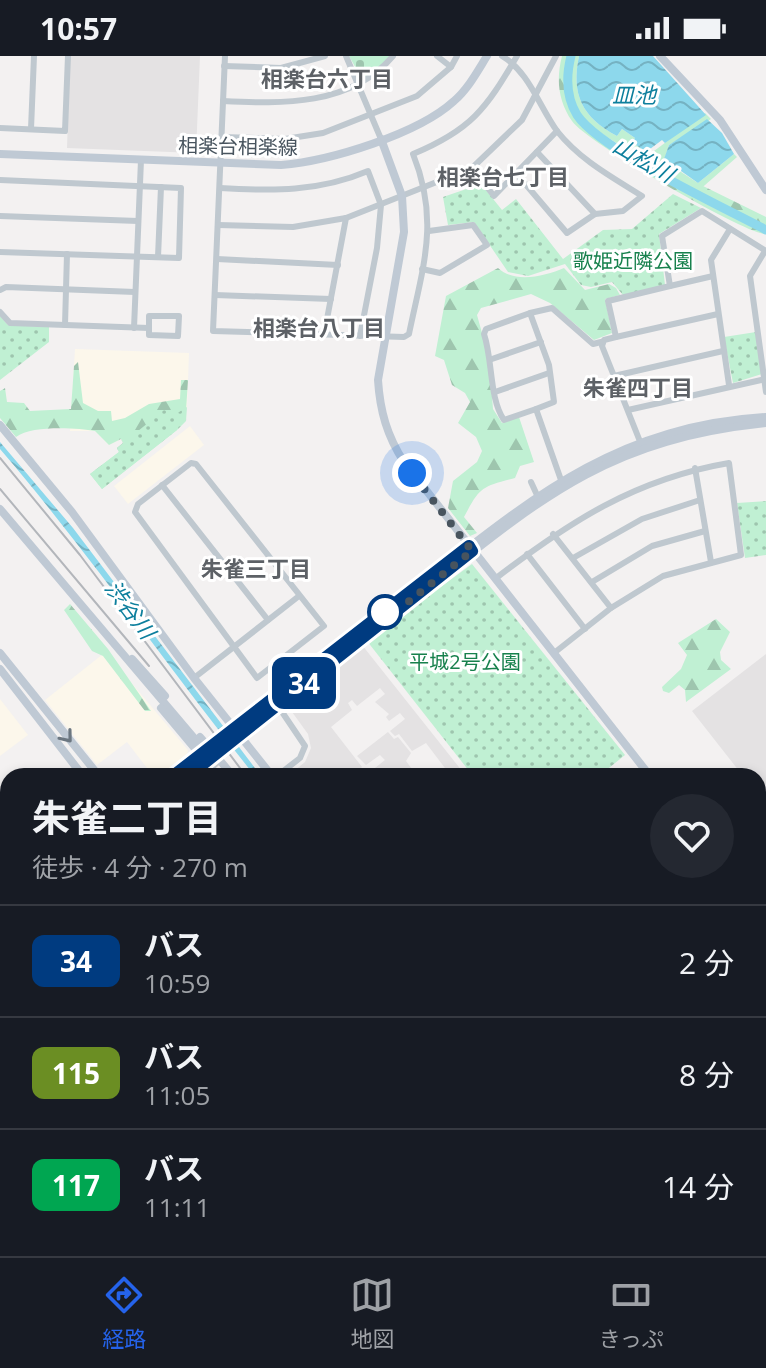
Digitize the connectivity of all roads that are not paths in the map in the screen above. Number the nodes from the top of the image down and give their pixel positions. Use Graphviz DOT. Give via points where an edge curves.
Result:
graph roads {
  1 [pos="34,56"];
  2 [pos="68,56"];
  3 [pos="225,56"];
  4 [pos="325,56"];
  5 [pos="346,56"];
  6 [pos="393,56"];
  7 [pos="437,56"];
  8 [pos="457,56"];
  9 [pos="487,56"];
  10 [pos="502,56"];
  11 [pos="556,56"];
  12 [pos="660,56"];
  13 [pos="515,59"];
  14 [pos="224,66"];
  15 [pos="451,67"];
  16 [pos="359,83"];
  17 [pos="535,95"];
  18 [pos="223,101"];
  19 [pos="371,114"];
  20 [pos="0,128"];
  21 [pos="31,129"];
  22 [pos="557,131"];
  23 [pos="222,137"];
  24 [pos="381,139"];
  25 [pos="537,152"];
  26 [pos="0,154"];
  27 [pos="141,160"];
  28 [pos="221,162"];
  29 [pos="472,168"];
  30 [pos="516,173"];
  31 [pos="0,180"];
  32 [pos="140,186"];
  33 [pos="161,187"];
  34 [pos="426,187"];
  35 [pos="220,188"];
  36 [pos="766,190"];
  37 [pos="402,196"];
  38 [pos="381,205"];
  39 [pos="595,214"];
  40 [pos="0,216"];
  41 [pos="346,218"];
  42 [pos="138,221"];
  43 [pos="218,225"];
  44 [pos="730,229"];
  45 [pos="429,231"];
  46 [pos="766,251"];
  47 [pos="0,252"];
  48 [pos="67,254"];
  49 [pos="137,257"];
  50 [pos="158,257"];
  51 [pos="217,259"];
  52 [pos="338,265"];
  53 [pos="422,269"];
  54 [pos="713,276"];
  55 [pos="670,286"];
  56 [pos="66,289"];
  57 [pos="0,290"];
  58 [pos="135,292"];
  59 [pos="215,295"];
  60 [pos="331,299"];
  61 [pos="755,307"];
  62 [pos="766,307"];
  63 [pos="0,312"];
  64 [pos="530,313"];
  65 [pos="718,314"];
  66 [pos="65,325"];
  67 [pos="134,328"];
  68 [pos="149,328"];
  69 [pos="324,335"];
  70 [pos="360,336"];
  71 [pos="385,337"];
  72 [pos="616,337"];
  73 [pos="541,342"];
  74 [pos="601,342"];
  75 [pos="763,343"];
  76 [pos="723,351"];
  77 [pos="492,359"];
  78 [pos="549,373"];
  79 [pos="614,376"];
  80 [pos="766,379"];
  81 [pos="729,385"];
  82 [pos="495,392"];
  83 [pos="766,392"];
  84 [pos="536,409"];
  85 [pos="628,410"];
  86 [pos="766,420"];
  87 [pos="0,425"];
  88 [pos="642,445"];
  89 [pos="695,468"];
  90 [pos="561,480"];
  91 [pos="531,482"];
  92 [pos="162,485"];
  93 [pos="537,495"];
  94 [pos="700,500"];
  95 [pos="0,509"];
  96 [pos="705,531"];
  97 [pos="553,534"];
  98 [pos="471,548"];
  99 [pos="527,554"];
  100 [pos="573,558"];
  101 [pos="711,562"];
  102 [pos="495,579"];
  103 [pos="592,582"];
  104 [pos="299,596"];
  105 [pos="611,608"];
  106 [pos="268,620"];
  107 [pos="585,629"];
  108 [pos="113,643"];
  109 [pos="232,647"];
  110 [pos="0,653"];
  111 [pos="554,653"];
  112 [pos="0,669"];
  113 [pos="194,678"];
  114 [pos="278,706"];
  115 [pos="242,728"];
  116 [pos="200,745"];
  117 [pos="214,751"];
  118 [pos="203,759"];
  119 [pos="77,768"];
  120 [pos="93,768"];
  121 [pos="187,768"];
  122 [pos="195,768"];
  123 [pos="214,768"];
  124 [pos="227,768"];
  125 [pos="267,768"];
  126 [pos="286,768"];
  127 [pos="644,768"];
  1 -- 21 [label="street"];
  2 -- 21 [label="street" via="65,131"];
  3 -- 14 [label="street"];
  4 -- 14 [label="street" via="281,68"];
  5 -- 16 [label="street"];
  6 -- 16 [label="street" via="376,75"];
  7 -- 15 [label="street"];
  8 -- 15 [label="street"];
  9 -- 24 [label="street, 相楽台相楽線" via="472,82 446,108"];
  10 -- 13 [label="street"];
  11 -- 17 [label="street"];
  12 -- 36 [label="street" via="720,120"];
  13 -- 17 [label="street"];
  13 -- 34 [label="street" via="494,97 452,138 413,154"];
  14 -- 18 [label="street"];
  15 -- 19 [label="street" via="417,96"];
  16 -- 18 [label="street" via="294,102"];
  16 -- 19 [label="street"];
  17 -- 22 [label="street"];
  17 -- 29 [label="street" via="522,120"];
  18 -- 23 [label="street"];
  19 -- 23 [label="street" via="323,133 285,139"];
  19 -- 24 [label="street"];
  20 -- 21 [label="street"];
  22 -- 25 [label="street"];
  22 -- 39 [label="street" via="582,158 642,196 623,211"];
  23 -- 28 [label="street"];
  24 -- 28 [label="street, 相楽台相楽線" via="309,162"];
  24 -- 37 [label="street"];
  25 -- 30 [label="street"];
  25 -- 39 [label="street"];
  26 -- 27 [label="street, 相楽台相楽線"];
  27 -- 28 [label="street, 相楽台相楽線"];
  27 -- 32 [label="street"];
  28 -- 35 [label="street"];
  29 -- 30 [label="street" via="494,196"];
  29 -- 34 [label="street"];
  30 -- 39 [label="street" via="567,233"];
  31 -- 32 [label="street"];
  32 -- 33 [label="street"];
  32 -- 42 [label="street"];
  33 -- 50 [label="street"];
  33 -- 50 [label="street" via="181,188 179,258"];
  34 -- 37 [label="street"];
  34 -- 45 [label="street"];
  35 -- 38 [label="street" via="287,191 338,184 368,171"];
  35 -- 43 [label="street"];
  37 -- 38 [label="street"];
  37 -- 71 [label="street" via="404,232"];
  38 -- 41 [label="street"];
  38 -- 70 [label="street"];
  40 -- 42 [label="street"];
  41 -- 43 [label="street" via="293,227"];
  41 -- 52 [label="street"];
  42 -- 49 [label="street"];
  43 -- 51 [label="street"];
  44 -- 46 [label="street"];
  44 -- 54 [label="street" via="711,260"];
  44 -- 55 [label="street" via="702,211 662,236"];
  45 -- 53 [label="street"];
  45 -- 53 [label="street" via="473,225 487,245 440,273"];
  46 -- 61 [label="street" via="750,276"];
  47 -- 48 [label="street"];
  48 -- 49 [label="street"];
  48 -- 56 [label="street"];
  49 -- 50 [label="street"];
  49 -- 58 [label="street"];
  51 -- 52 [label="street"];
  51 -- 59 [label="street"];
  52 -- 60 [label="street"];
  53 -- 71 [label="street" via="407,337"];
  54 -- 55 [label="street"];
  54 -- 65 [label="street"];
  55 -- 72 [label="street" via="608,301"];
  56 -- 57 [label="street"];
  56 -- 58 [label="street"];
  56 -- 66 [label="street"];
  58 -- 67 [label="street"];
  59 -- 60 [label="street"];
  59 -- 69 [label="street" via="213,331"];
  60 -- 69 [label="street"];
  61 -- 62 [label="street"];
  61 -- 75 [label="street"];
  63 -- 66 [label="street" via="10,323"];
  64 -- 73 [label="street"];
  64 -- 74 [label="street" via="552,308 593,344"];
  64 -- 77 [label="street" via="486,329"];
  65 -- 72 [label="street"];
  65 -- 76 [label="street"];
  66 -- 67 [label="street"];
  67 -- 68 [label="street"];
  68 -- 68 [label="street" via="149,335 178,336 179,316 149,316"];
  69 -- 70 [label="street"];
  70 -- 71 [label="street"];
  71 -- 98 [label="street" via="379,391 389,436"];
  72 -- 74 [label="street"];
  73 -- 77 [label="street"];
  73 -- 78 [label="street"];
  74 -- 79 [label="street"];
  75 -- 80 [label="street"];
  76 -- 79 [label="street"];
  76 -- 81 [label="street"];
  77 -- 82 [label="street"];
  78 -- 82 [label="street"];
  78 -- 84 [label="street" via="554,402"];
  79 -- 85 [label="street"];
  80 -- 81 [label="street"];
  80 -- 83 [label="street"];
  81 -- 85 [label="street"];
  82 -- 84 [label="street" via="496,409 504,420"];
  84 -- 90 [label="street"];
  85 -- 88 [label="street"];
  86 -- 88 [label="street"];
  87 -- 113 [label="street" via="72,512"];
  88 -- 90 [label="street"];
  88 -- 98 [label="street" via="551,493"];
  89 -- 94 [label="street"];
  89 -- 97 [label="street" via="628,490"];
  89 -- 101 [label="street" via="729,463 741,555"];
  90 -- 93 [label="street"];
  91 -- 93 [label="street"];
  92 -- 104 [label="street" via="196,464"];
  92 -- 106 [label="street"];
  92 -- 109 [label="street" via="138,504 136,515"];
  93 -- 98 [label="street"];
  94 -- 96 [label="street"];
  94 -- 100 [label="street" via="642,519"];
  95 -- 108 [label="street"];
  96 -- 101 [label="street"];
  96 -- 103 [label="street" via="652,546"];
  97 -- 99 [label="street"];
  97 -- 100 [label="street"];
  98 -- 102 [label="street"];
  98 -- 114 [label="street"];
  98 -- 115 [label="street"];
  99 -- 102 [label="street"];
  99 -- 107 [label="street"];
  100 -- 103 [label="street"];
  101 -- 105 [label="street" via="663,576"];
  102 -- 111 [label="street"];
  103 -- 105 [label="street"];
  104 -- 106 [label="street"];
  104 -- 109 [label="street" via="324,626 257,678"];
  105 -- 107 [label="street"];
  106 -- 109 [label="street"];
  107 -- 111 [label="street"];
  108 -- 116 [label="street"];
  108 -- 117 [label="street" via="140,666"];
  108 -- 118 [label="street"];
  109 -- 113 [label="street"];
  110 -- 120 [label="street, one-way"];
  111 -- 127 [label="street"];
  112 -- 119 [label="street"];
  113 -- 125 [label="street"];
  114 -- 115 [label="street"];
  114 -- 126 [label="street" via="305,746 300,758"];
  115 -- 117 [label="street, bridge"];
  117 -- 118 [label="street"];
  117 -- 124 [label="street"];
  118 -- 121 [label="street"];
  118 -- 122 [label="street"];
  118 -- 123 [label="street"];
}
